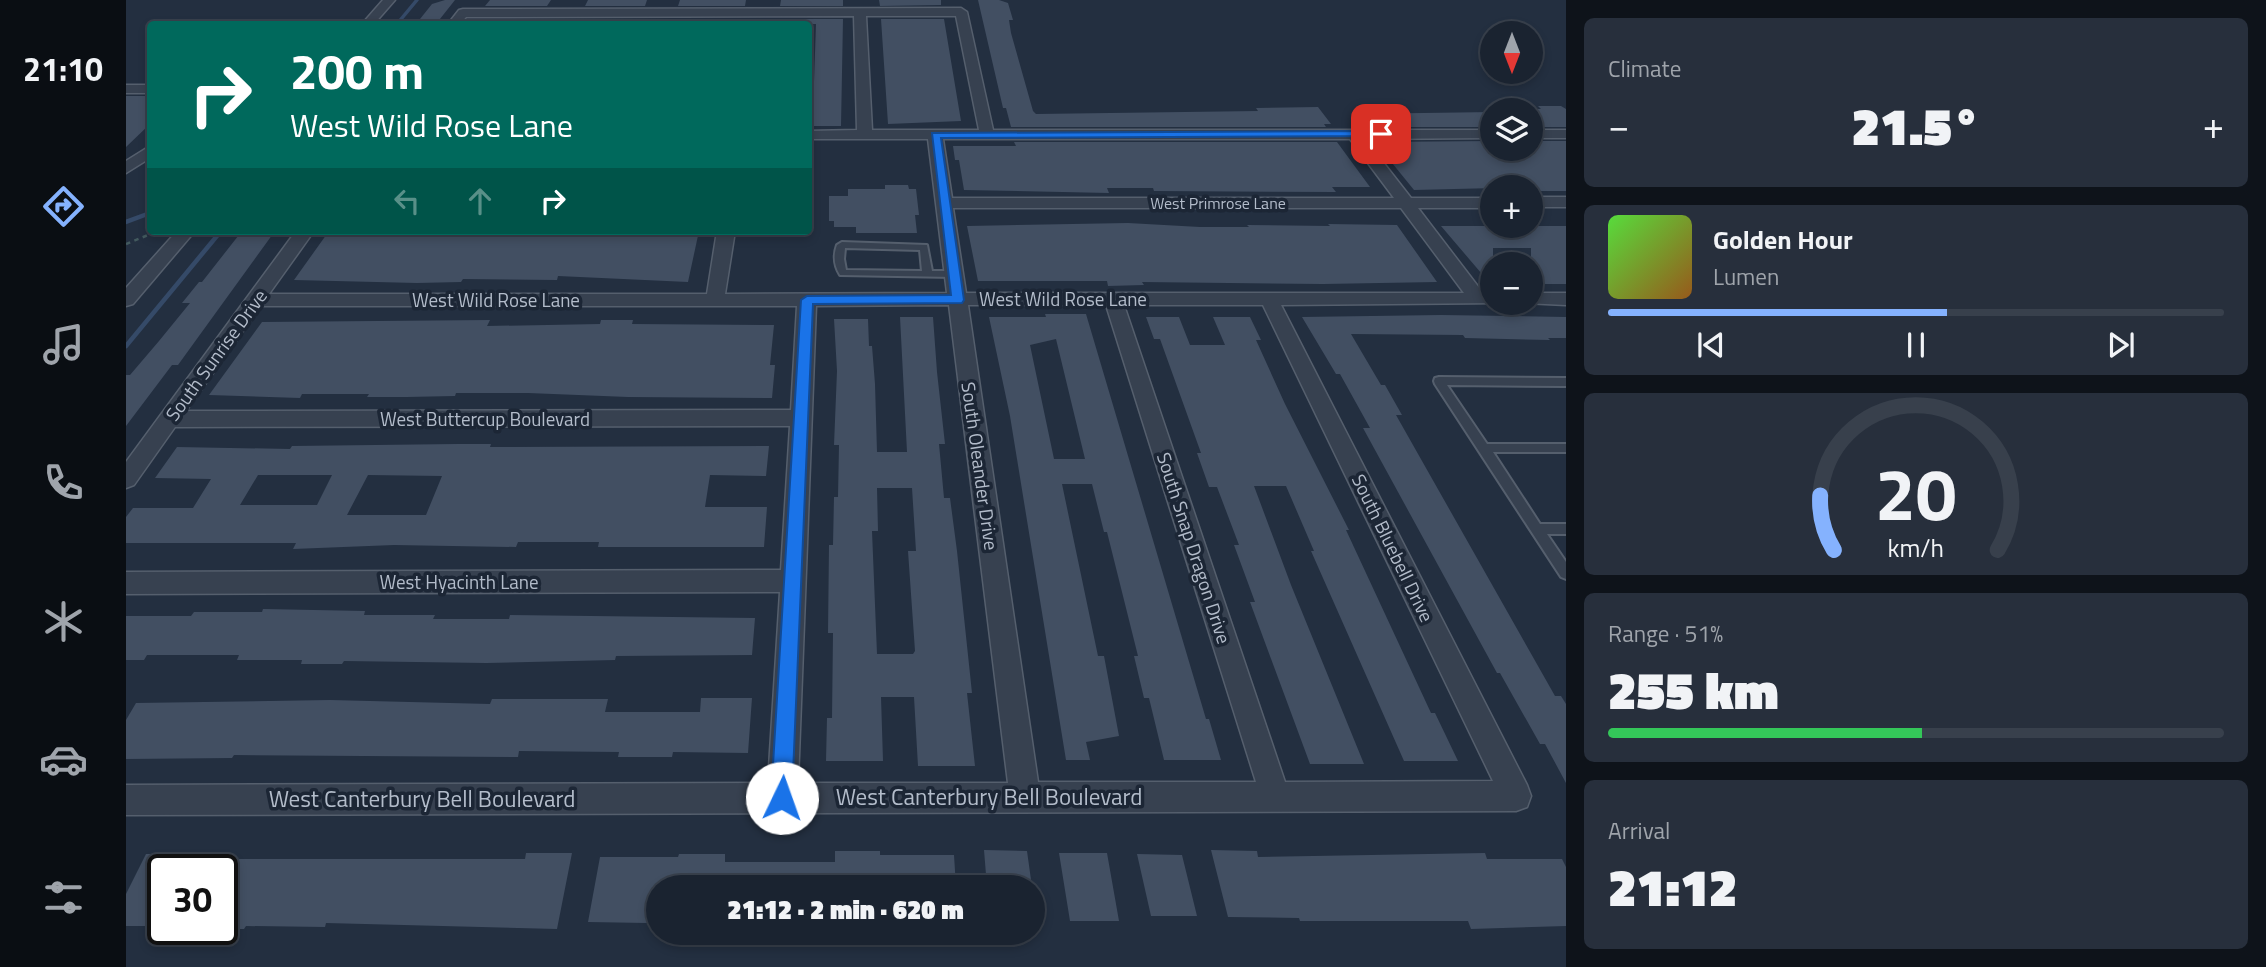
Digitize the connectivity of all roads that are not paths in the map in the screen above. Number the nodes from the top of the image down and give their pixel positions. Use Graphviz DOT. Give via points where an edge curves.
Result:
graph roads {
  1 [pos="389,0"];
  2 [pos="860,12"];
  3 [pos="761,18"];
  4 [pos="559,19"];
  5 [pos="659,19"];
  6 [pos="371,21"];
  7 [pos="456,21"];
  8 [pos="126,89"];
  9 [pos="147,89"];
  10 [pos="1354,134"];
  11 [pos="1480,134"];
  12 [pos="1543,134"];
  13 [pos="1566,134"];
  14 [pos="812,135"];
  15 [pos="864,135"];
  16 [pos="935,135"];
  17 [pos="987,135"];
  18 [pos="147,153"];
  19 [pos="127,168"];
  20 [pos="1480,203"];
  21 [pos="1543,204"];
  22 [pos="1564,207"];
  23 [pos="945,208"];
  24 [pos="1408,208"];
  25 [pos="1543,211"];
  26 [pos="1480,212"];
  27 [pos="183,235"];
  28 [pos="302,235"];
  29 [pos="725,235"];
  30 [pos="927,273"];
  31 [pos="954,274"];
  32 [pos="1480,293"];
  33 [pos="1113,299"];
  34 [pos="1269,299"];
  35 [pos="1480,299"];
  36 [pos="1543,299"];
  37 [pos="1566,299"];
  38 [pos="126,300"];
  39 [pos="255,300"];
  40 [pos="715,300"];
  41 [pos="807,300"];
  42 [pos="958,300"];
  43 [pos="1566,382"];
  44 [pos="801,418"];
  45 [pos="169,419"];
  46 [pos="1483,448"];
  47 [pos="1566,449"];
  48 [pos="126,479"];
  49 [pos="1537,529"];
  50 [pos="1566,529"];
  51 [pos="1566,573"];
  52 [pos="792,581"];
  53 [pos="126,583"];
  54 [pos="1275,796"];
  55 [pos="1516,796"];
  56 [pos="1025,797"];
  57 [pos="782,798"];
  58 [pos="126,800"];
  1 -- 6 [label="street"];
  2 -- 3 [label="street"];
  2 -- 15 [label="street"];
  2 -- 17 [label="street" via="961,12"];
  3 -- 5 [label="street"];
  4 -- 5 [label="street"];
  4 -- 7 [label="street" via="463,13"];
  8 -- 9 [label="street"];
  10 -- 11 [label="street"];
  10 -- 17 [label="street"];
  10 -- 24 [label="street"];
  12 -- 13 [label="street"];
  14 -- 15 [label="street"];
  15 -- 16 [label="street"];
  16 -- 17 [label="street"];
  16 -- 23 [label="street, South Oleander Drive"];
  18 -- 19 [label="street"];
  20 -- 24 [label="street, West Primrose Lane"];
  21 -- 22 [label="street"];
  22 -- 25 [label="street"];
  23 -- 24 [label="street, West Primrose Lane"];
  23 -- 31 [label="street, South Oleander Drive"];
  24 -- 26 [label="street, West Primrose Lane"];
  24 -- 32 [label="street"];
  27 -- 38 [label="street"];
  28 -- 39 [label="street, South Sunrise Drive"];
  29 -- 40 [label="street"];
  30 -- 30 [label="lane" via="843,273 839,249 842,245 924,247"];
  30 -- 31 [label="lane"];
  31 -- 42 [label="street, South Oleander Drive"];
  33 -- 34 [label="street, West Wild Rose Lane"];
  33 -- 42 [label="street, West Wild Rose Lane"];
  33 -- 54 [label="street, South Snap Dragon Drive"];
  34 -- 35 [label="street, West Wild Rose Lane"];
  34 -- 55 [label="street, South Bluebell Drive"];
  36 -- 37 [label="street"];
  39 -- 40 [label="street, West Wild Rose Lane"];
  39 -- 45 [label="street, South Sunrise Drive"];
  40 -- 41 [label="street, West Wild Rose Lane"];
  41 -- 42 [label="street, West Wild Rose Lane"];
  41 -- 44 [label="street"];
  42 -- 56 [label="street, South Oleander Drive"];
  43 -- 46 [label="lane" via="1439,381"];
  44 -- 45 [label="street, West Buttercup Boulevard"];
  44 -- 52 [label="street"];
  45 -- 48 [label="street, South Sunrise Drive"];
  46 -- 47 [label="lane"];
  46 -- 49 [label="lane"];
  49 -- 50 [label="lane"];
  49 -- 51 [label="lane"];
  52 -- 53 [label="street, West Hyacinth Lane"];
  52 -- 57 [label="street"];
  54 -- 55 [label="street, West Canterbury Bell Boulevard"];
  54 -- 56 [label="street, West Canterbury Bell Boulevard"];
  56 -- 57 [label="street, West Canterbury Bell Boulevard"];
  57 -- 58 [label="street, West Canterbury Bell Boulevard"];
}
